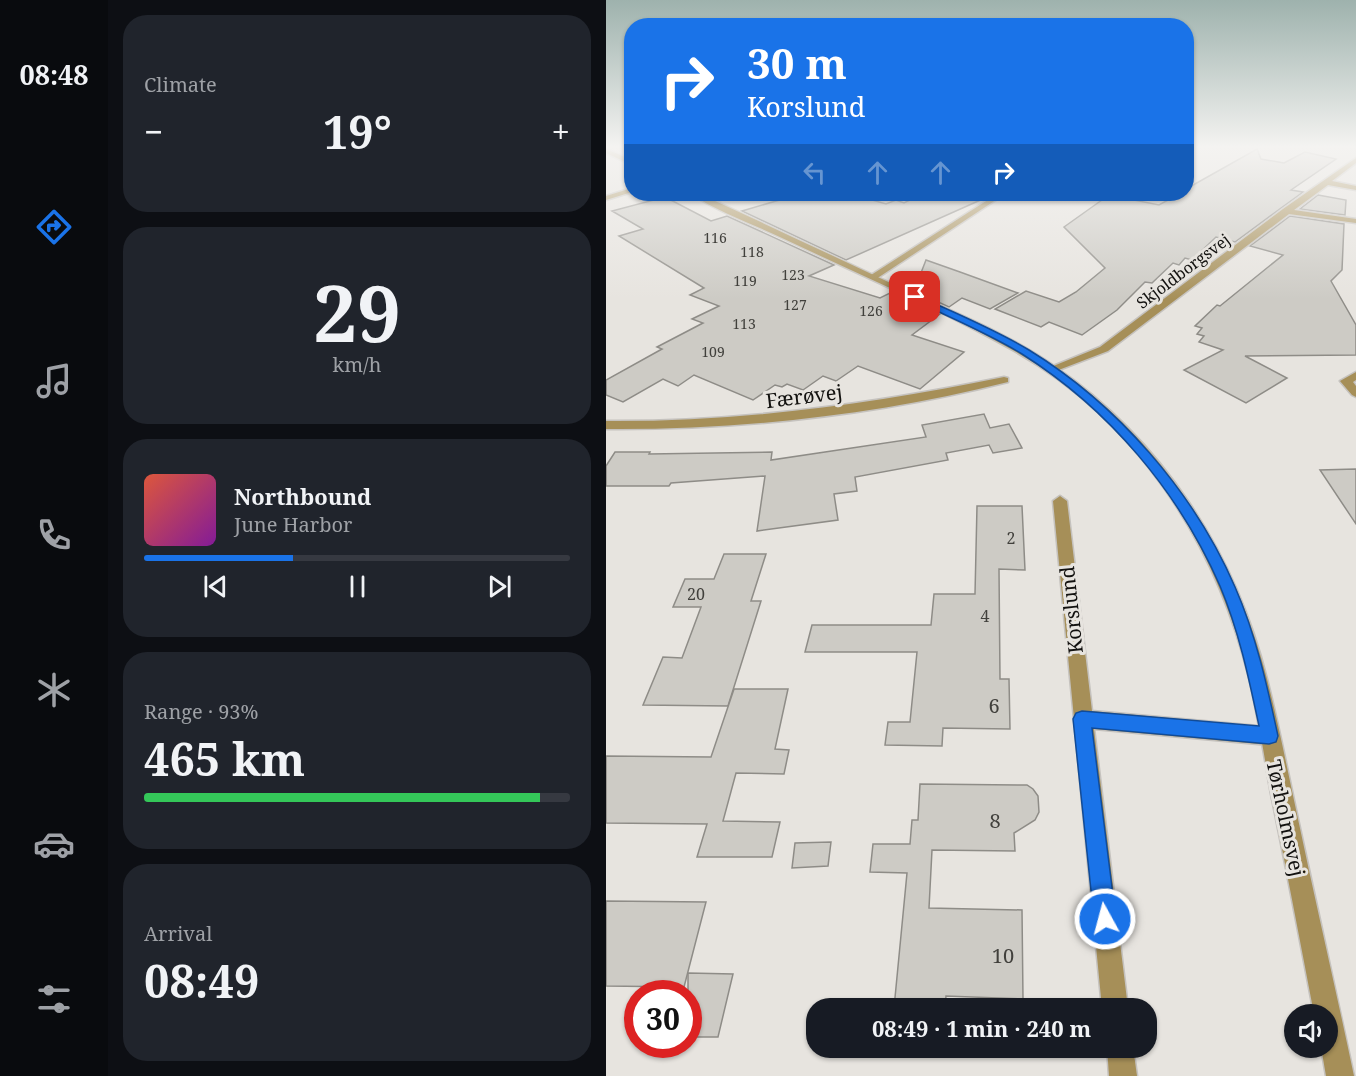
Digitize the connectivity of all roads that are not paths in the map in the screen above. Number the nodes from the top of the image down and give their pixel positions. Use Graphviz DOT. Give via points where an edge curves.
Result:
graph roads {
  1 [pos="1303,198"];
  2 [pos="710,201"];
  3 [pos="990,201"];
  4 [pos="1286,211"];
  5 [pos="1356,221"];
  6 [pos="873,277"];
  7 [pos="1052,369"];
  8 [pos="1356,375"];
  9 [pos="1004,380"];
  10 [pos="1356,393"];
  11 [pos="606,425"];
  12 [pos="1059,501"];
  13 [pos="1082,719"];
  14 [pos="1269,736"];
  15 [pos="1114,998"];
  16 [pos="1325,1004"];
  17 [pos="1121,1058"];
  18 [pos="1336,1058"];
  19 [pos="1123,1076"];
  20 [pos="1340,1076"];
  1 -- 4 [label="street, Skjoldborgsvej"];
  2 -- 6 [label="street, Tørholmsvej"];
  3 -- 6 [label="street"];
  4 -- 5 [label="street"];
  4 -- 7 [label="street, Skjoldborgsvej" via="1104,349"];
  6 -- 7 [label="street, Tørholmsvej" via="979,328"];
  7 -- 14 [label="street, Tørholmsvej" via="1126,433 1188,512 1227,586 1258,679"];
  8 -- 10 [label="street" via="1346,381"];
  9 -- 11 [label="street, Færøvej" via="897,403 795,418"];
  12 -- 13 [label="street, Korslund"];
  13 -- 14 [label="street"];
  13 -- 15 [label="street, Korslund"];
  14 -- 16 [label="street, Tørholmsvej"];
  17 -- 19 [label="street"];
  18 -- 20 [label="street, Tørholmsvej"];
}
